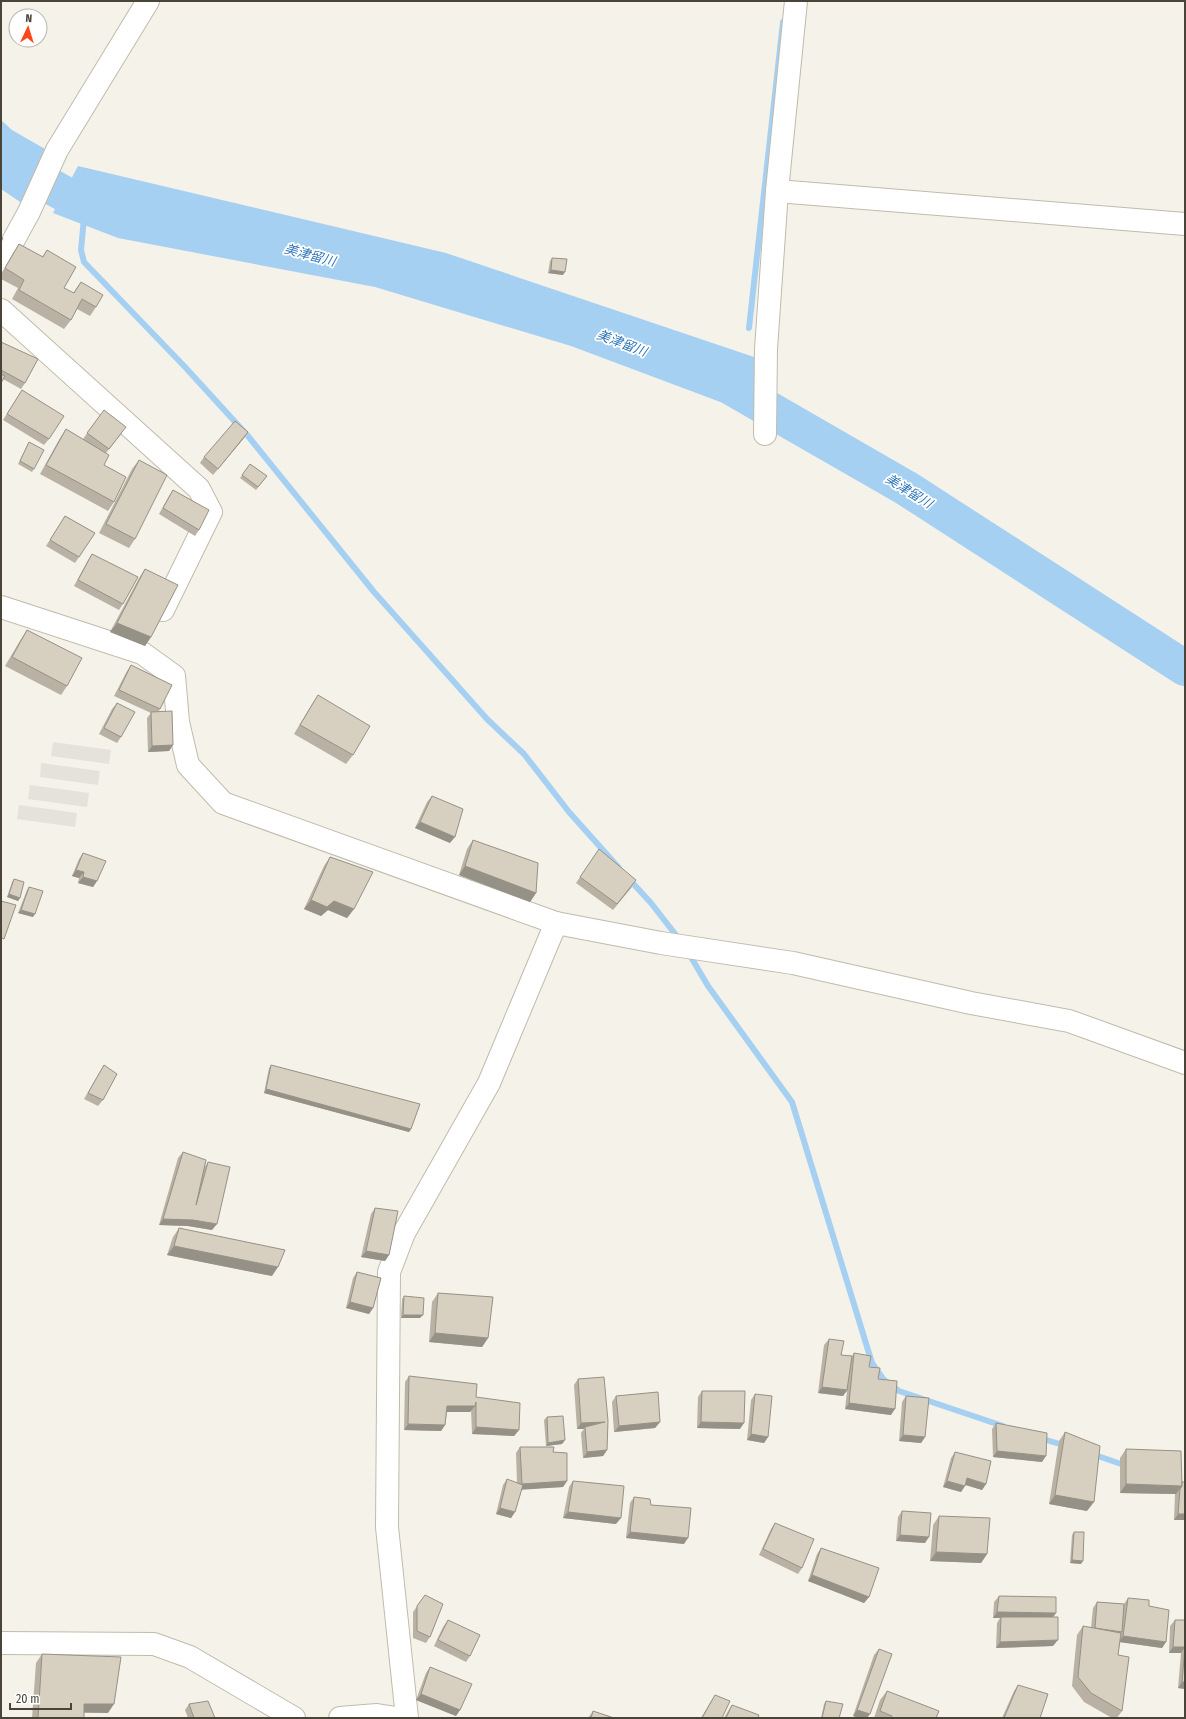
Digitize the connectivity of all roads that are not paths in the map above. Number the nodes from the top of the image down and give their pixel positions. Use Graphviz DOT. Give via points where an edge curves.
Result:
graph roads {
  1 [pos="148,1"];
  2 [pos="796,1"];
  3 [pos="778,191"];
  4 [pos="1185,224"];
  5 [pos="1,264"];
  6 [pos="1,310"];
  7 [pos="765,434"];
  8 [pos="1,607"];
  9 [pos="142,652"];
  10 [pos="556,923"];
  11 [pos="1185,1063"];
  12 [pos="1,1643"];
  13 [pos="294,1718"];
  14 [pos="340,1718"];
  15 [pos="396,1718"];
  16 [pos="407,1718"];
  1 -- 5 [label="street" via="58,150"];
  2 -- 3 [label="street"];
  3 -- 4 [label="street"];
  3 -- 7 [label="street" via="766,349"];
  6 -- 9 [label="street" via="199,489 211,512"];
  8 -- 9 [label="street"];
  9 -- 10 [label="street" via="174,676 178,722 188,765 223,803"];
  10 -- 11 [label="street" via="793,964 1069,1021"];
  10 -- 16 [label="street" via="489,1083 404,1233 390,1272 387,1527"];
  12 -- 13 [label="street" via="154,1644 190,1657"];
  14 -- 15 [label="street" via="377,1715"];
}
